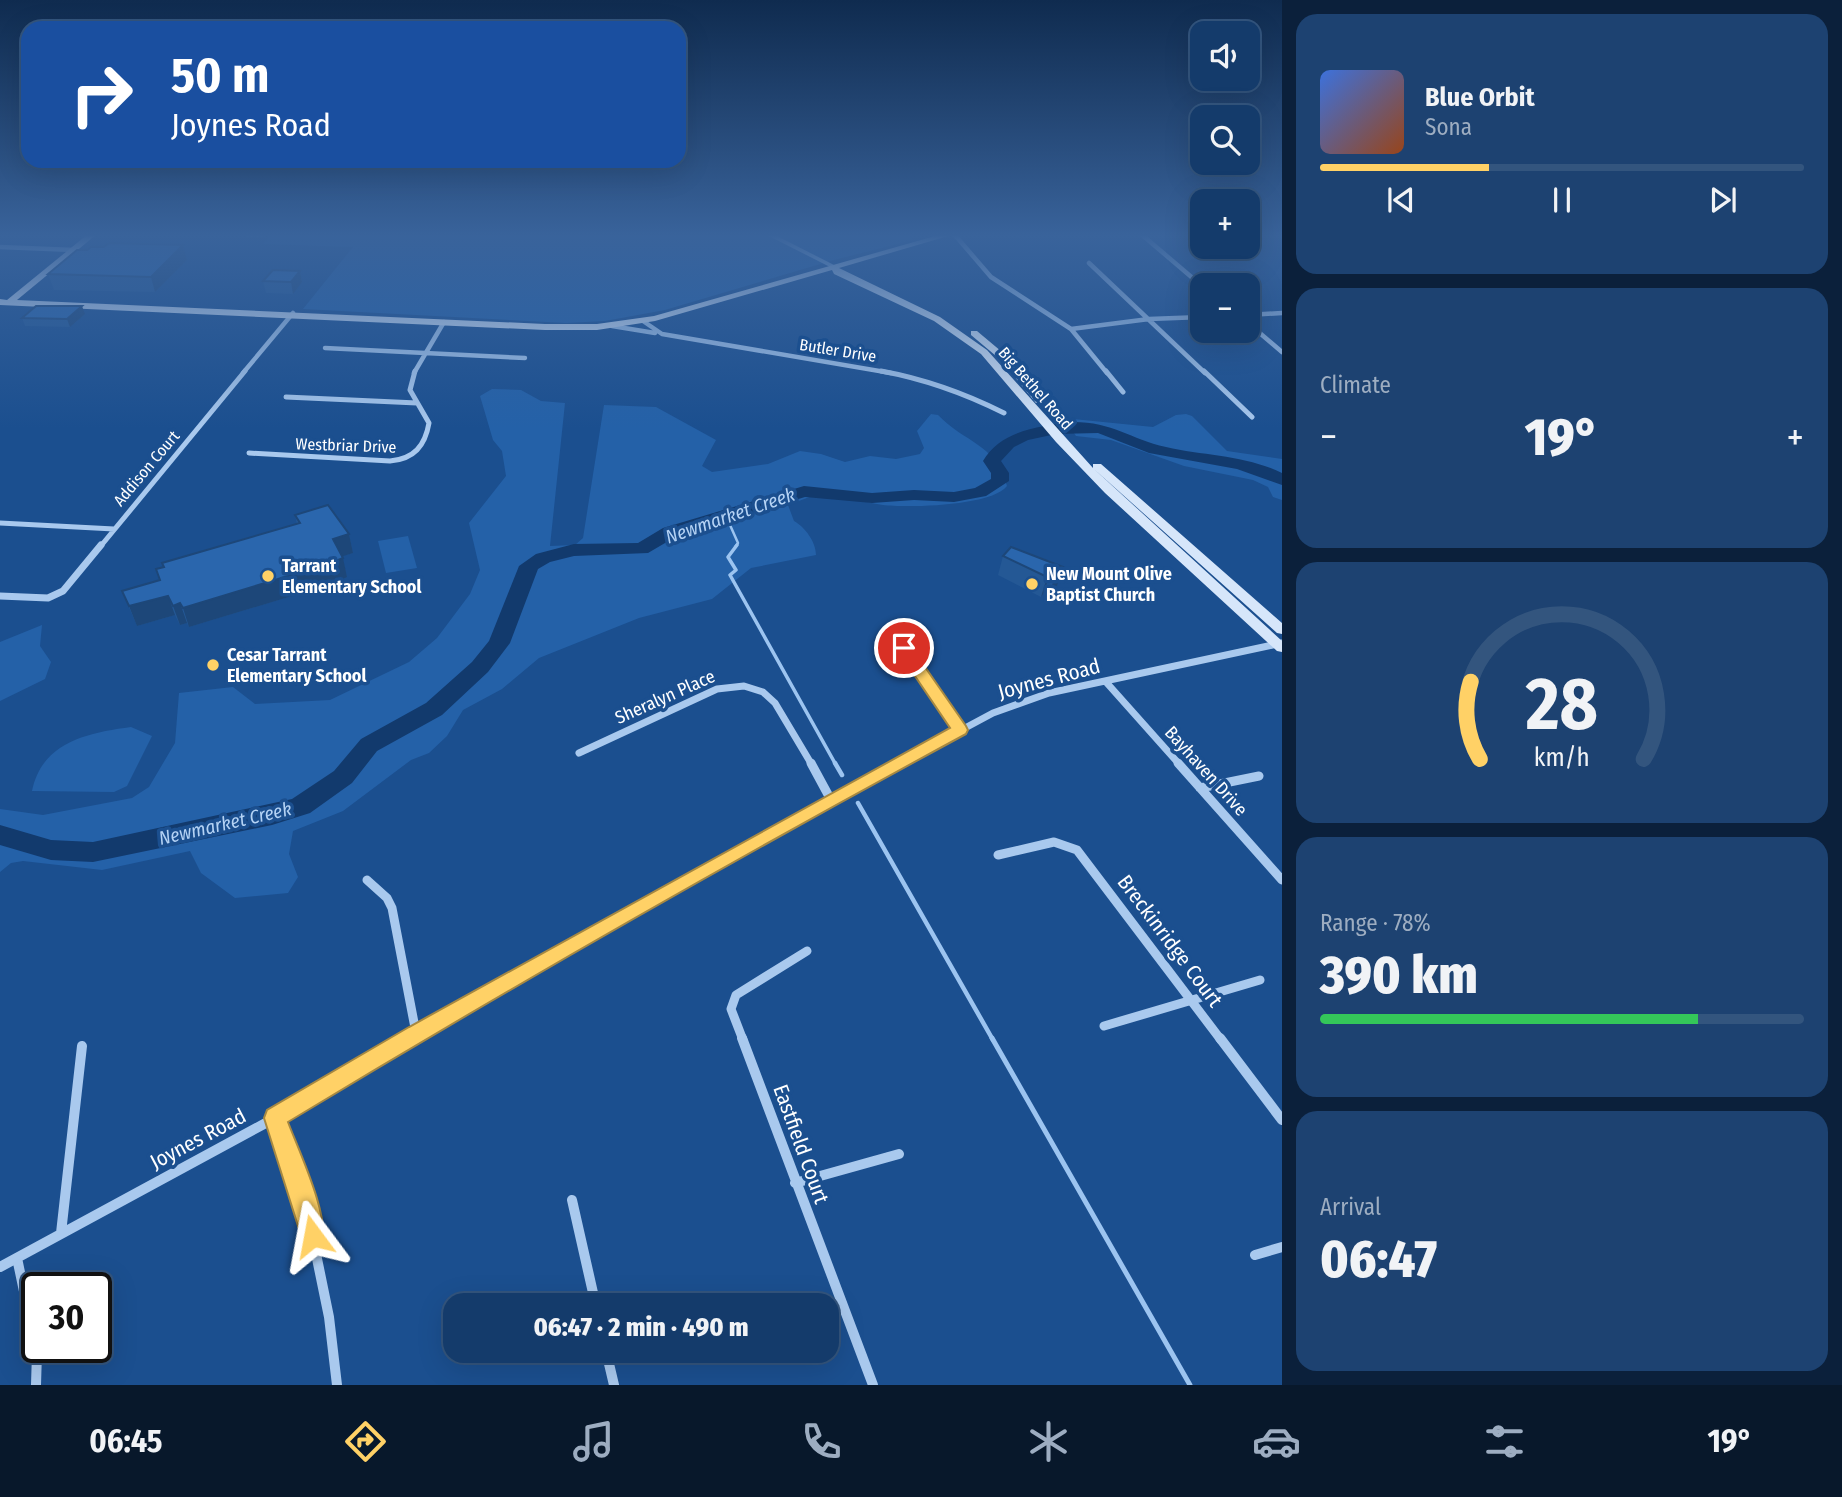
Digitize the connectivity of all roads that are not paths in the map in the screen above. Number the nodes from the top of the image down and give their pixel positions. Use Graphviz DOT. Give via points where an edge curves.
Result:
graph roads {
  1 [pos="722,299"];
  2 [pos="894,299"];
  3 [pos="1024,299"];
  4 [pos="1127,299"];
  5 [pos="5,302"];
  6 [pos="0,310"];
  7 [pos="292,313"];
  8 [pos="1282,313"];
  9 [pos="1260,314"];
  10 [pos="1190,317"];
  11 [pos="1149,319"];
  12 [pos="643,321"];
  13 [pos="444,322"];
  14 [pos="611,326"];
  15 [pos="1071,329"];
  16 [pos="1260,333"];
  17 [pos="662,334"];
  18 [pos="325,348"];
  19 [pos="1282,352"];
  20 [pos="426,353"];
  21 [pos="524,358"];
  22 [pos="1124,392"];
  23 [pos="286,397"];
  24 [pos="417,403"];
  25 [pos="1004,412"];
  26 [pos="1252,417"];
  27 [pos="1065,439"];
  28 [pos="249,453"];
  29 [pos="0,523"];
  30 [pos="114,529"];
  31 [pos="0,596"];
  32 [pos="889,627"];
  33 [pos="1282,630"];
  34 [pos="1281,645"];
  35 [pos="1106,681"];
  36 [pos="960,730"];
  37 [pos="579,753"];
  38 [pos="1259,776"];
  39 [pos="1200,788"];
  40 [pos="831,800"];
  41 [pos="998,855"];
  42 [pos="367,880"];
  43 [pos="1282,880"];
  44 [pos="807,951"];
  45 [pos="1259,980"];
  46 [pos="1192,1000"];
  47 [pos="1104,1026"];
  48 [pos="416,1033"];
  49 [pos="82,1046"];
  50 [pos="275,1118"];
  51 [pos="1282,1120"];
  52 [pos="899,1154"];
  53 [pos="795,1183"];
  54 [pos="572,1200"];
  55 [pos="61,1233"];
  56 [pos="1282,1247"];
  57 [pos="1255,1255"];
  58 [pos="17,1258"];
  59 [pos="0,1267"];
  60 [pos="593,1293"];
  61 [pos="609,1363"];
  62 [pos="36,1385"];
  63 [pos="337,1385"];
  64 [pos="614,1385"];
  65 [pos="873,1385"];
  1 -- 12 [label="main road"];
  2 -- 27 [label="main road, Big Bethel Road" via="972,342"];
  3 -- 15 [label="street"];
  4 -- 11 [label="street"];
  5 -- 6 [label="main road"];
  5 -- 7 [label="main road"];
  7 -- 13 [label="main road"];
  7 -- 30 [label="street, Addison Court"];
  8 -- 9 [label="street"];
  10 -- 11 [label="street"];
  11 -- 15 [label="street"];
  11 -- 26 [label="street"];
  12 -- 14 [label="main road"];
  12 -- 17 [label="street, Butler Drive"];
  13 -- 14 [label="main road"];
  13 -- 20 [label="street, Westbriar Drive"];
  14 -- 17 [label="street, Butler Drive"];
  15 -- 22 [label="street"];
  16 -- 19 [label="street"];
  17 -- 25 [label="street, Butler Drive" via="915,377"];
  18 -- 20 [label="street"];
  20 -- 21 [label="street"];
  20 -- 24 [label="street, Westbriar Drive" via="409,388"];
  23 -- 24 [label="street"];
  24 -- 28 [label="street, Westbriar Drive" via="428,416 429,428 417,453 405,460"];
  27 -- 33 [label="main road, Big Bethel Road"];
  27 -- 34 [label="main road, Big Bethel Road" via="1140,522"];
  29 -- 30 [label="street"];
  30 -- 31 [label="street, Addison Court" via="59,594 48,598"];
  32 -- 36 [label="street"];
  34 -- 35 [label="street, Joynes Road"];
  35 -- 36 [label="street, Joynes Road" via="1022,702"];
  35 -- 39 [label="street, Bayhaven Drive"];
  36 -- 40 [label="street, Joynes Road"];
  37 -- 40 [label="street, Sheralyn Place" via="717,689 746,687 761,691 776,704"];
  38 -- 39 [label="street"];
  39 -- 43 [label="street, Bayhaven Drive"];
  40 -- 48 [label="street, Joynes Road"];
  41 -- 46 [label="street, Breckinridge Court" via="1054,842 1077,850"];
  42 -- 48 [label="street" via="392,908"];
  44 -- 53 [label="street, Eastfield Court" via="736,995 731,1009"];
  45 -- 46 [label="street"];
  46 -- 47 [label="street"];
  46 -- 51 [label="street, Breckinridge Court"];
  48 -- 50 [label="street, Joynes Road"];
  49 -- 55 [label="street"];
  50 -- 55 [label="street, Joynes Road"];
  50 -- 63 [label="street" via="307,1210 329,1317"];
  52 -- 53 [label="street"];
  53 -- 65 [label="street, Eastfield Court"];
  54 -- 60 [label="street"];
  55 -- 58 [label="street, Joynes Road"];
  56 -- 57 [label="street"];
  58 -- 59 [label="street, Joynes Road"];
  58 -- 62 [label="street" via="37,1353"];
  61 -- 64 [label="street"];
}
